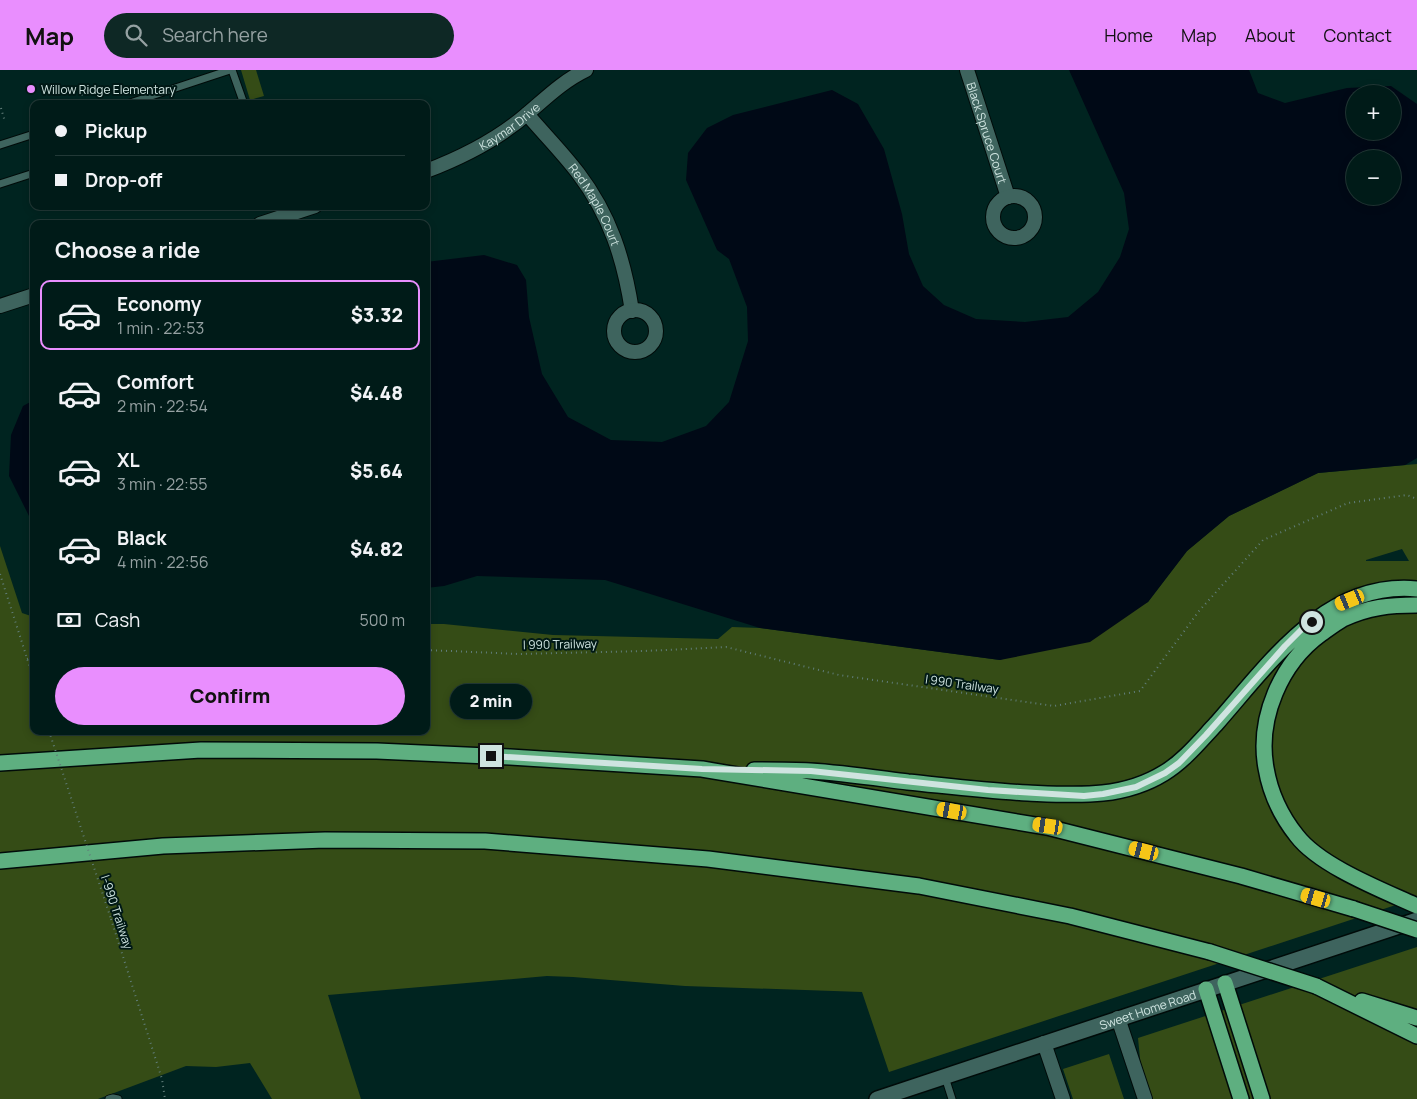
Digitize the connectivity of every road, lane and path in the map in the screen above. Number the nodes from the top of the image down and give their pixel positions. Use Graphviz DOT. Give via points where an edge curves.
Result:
graph roads {
  1 [pos="231,70"];
  2 [pos="586,70"];
  3 [pos="967,70"];
  4 [pos="80,90"];
  5 [pos="83,98"];
  6 [pos="139,100"];
  7 [pos="242,100"];
  8 [pos="1,108"];
  9 [pos="527,114"];
  10 [pos="2,115"];
  11 [pos="6,122"];
  12 [pos="30,135"];
  13 [pos="0,145"];
  14 [pos="430,169"];
  15 [pos="30,174"];
  16 [pos="0,184"];
  17 [pos="1008,197"];
  18 [pos="303,210"];
  19 [pos="272,220"];
  20 [pos="30,296"];
  21 [pos="0,306"];
  22 [pos="632,311"];
  23 [pos="1417,499"];
  24 [pos="0,574"];
  25 [pos="1417,589"];
  26 [pos="1417,605"];
  27 [pos="430,650"];
  28 [pos="30,658"];
  29 [pos="27,659"];
  30 [pos="30,668"];
  31 [pos="50,735"];
  32 [pos="0,763"];
  33 [pos="702,769"];
  34 [pos="0,861"];
  35 [pos="1417,906"];
  36 [pos="1417,920"];
  37 [pos="1417,930"];
  38 [pos="1224,983"];
  39 [pos="1316,986"];
  40 [pos="1206,989"];
  41 [pos="1118,1018"];
  42 [pos="1417,1018"];
  43 [pos="1417,1036"];
  44 [pos="1044,1043"];
  45 [pos="945,1076"];
  46 [pos="899,1096"];
  47 [pos="110,1099"];
  48 [pos="118,1099"];
  49 [pos="165,1099"];
  50 [pos="877,1099"];
  51 [pos="952,1099"];
  52 [pos="1063,1099"];
  53 [pos="1145,1099"];
  54 [pos="1241,1099"];
  55 [pos="1262,1099"];
  1 -- 6 [label="lane"];
  1 -- 7 [label="lane"];
  2 -- 9 [label="street, Kaymar Drive" via="566,81"];
  3 -- 17 [label="street, Black Spruce Court"];
  4 -- 5 [label="path"];
  8 -- 10 [label="path"];
  9 -- 14 [label="street, Kaymar Drive" via="474,150"];
  9 -- 22 [label="street, Red Maple Court" via="578,173 602,211 625,270"];
  10 -- 11 [label="path"];
  12 -- 13 [label="lane"];
  15 -- 16 [label="lane"];
  18 -- 19 [label="street"];
  20 -- 21 [label="street"];
  23 -- 27 [label="path, I 990 Trailway" via="1407,496 1348,503 1263,540 1199,611 1140,691 1054,706 839,675 726,647 519,654"];
  24 -- 29 [label="path"];
  25 -- 33 [label="highway" via="1382,590 1335,606 1285,646 1179,763 1150,781 1123,791 1084,796 988,790 811,771"];
  26 -- 35 [label="highway" via="1367,610 1342,620 1310,642 1282,678 1269,710 1264,739 1265,767 1275,802 1297,837 1325,861"];
  28 -- 29 [label="path"];
  29 -- 30 [label="path"];
  31 -- 49 [label="path, I-990 Trailway, bridge" via="162,1079"];
  32 -- 33 [label="highway" via="201,750 377,750"];
  33 -- 37 [label="highway, bridge" via="1048,826 1241,876"];
  34 -- 39 [label="highway, bridge" via="163,846 325,840 485,841 708,859 919,886 1070,916 1210,952"];
  36 -- 38 [label="main road, Sweet Home Road"];
  38 -- 40 [label="main road, Sweet Home Road"];
  38 -- 55 [label="highway"];
  39 -- 42 [label="highway"];
  39 -- 43 [label="highway"];
  40 -- 41 [label="main road, Sweet Home Road"];
  40 -- 54 [label="highway"];
  41 -- 44 [label="main road, Sweet Home Road"];
  41 -- 53 [label="street"];
  44 -- 45 [label="main road, Sweet Home Road"];
  44 -- 52 [label="street"];
  45 -- 46 [label="main road, Sweet Home Road"];
  45 -- 51 [label="lane"];
  46 -- 50 [label="main road, Sweet Home Road"];
  47 -- 48 [label="lane"];
}
